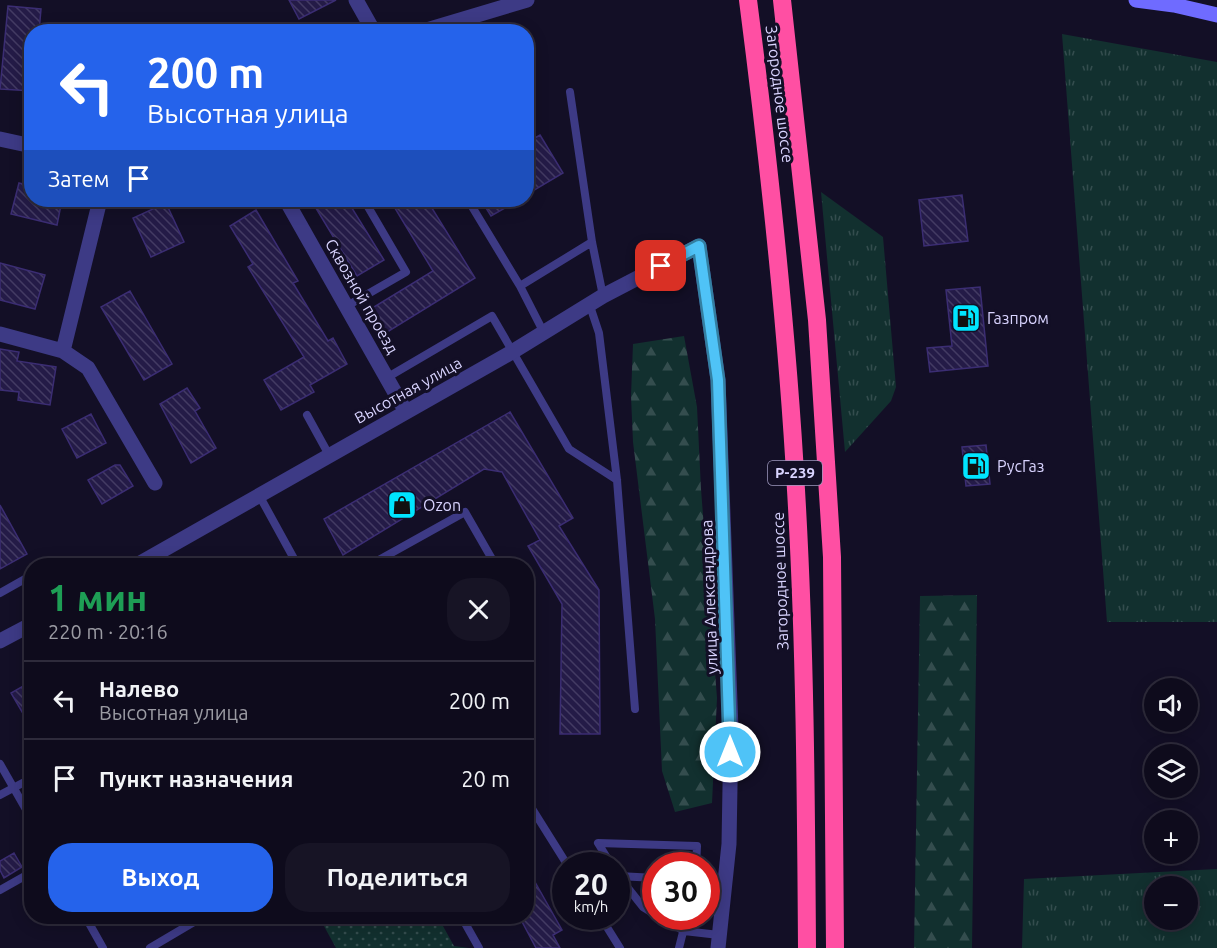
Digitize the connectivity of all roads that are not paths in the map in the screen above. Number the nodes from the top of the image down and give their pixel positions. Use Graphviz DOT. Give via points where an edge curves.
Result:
graph roads {
  1 [pos="356,0"];
  2 [pos="527,0"];
  3 [pos="748,0"];
  4 [pos="782,0"];
  5 [pos="1136,0"];
  6 [pos="1217,15"];
  7 [pos="370,24"];
  8 [pos="447,24"];
  9 [pos="570,92"];
  10 [pos="0,139"];
  11 [pos="24,144"];
  12 [pos="98,207"];
  13 [pos="290,207"];
  14 [pos="368,207"];
  15 [pos="472,207"];
  16 [pos="592,242"];
  17 [pos="699,246"];
  18 [pos="520,286"];
  19 [pos="603,297"];
  20 [pos="347,306"];
  21 [pos="590,306"];
  22 [pos="544,333"];
  23 [pos="0,334"];
  24 [pos="63,351"];
  25 [pos="512,352"];
  26 [pos="387,377"];
  27 [pos="406,412"];
  28 [pos="307,415"];
  29 [pos="329,456"];
  30 [pos="617,480"];
  31 [pos="155,483"];
  32 [pos="259,495"];
  33 [pos="149,558"];
  34 [pos="294,558"];
  35 [pos="383,558"];
  36 [pos="491,558"];
  37 [pos="24,580"];
  38 [pos="0,593"];
  39 [pos="24,628"];
  40 [pos="0,642"];
  41 [pos="635,709"];
  42 [pos="0,764"];
  43 [pos="24,782"];
  44 [pos="13,788"];
  45 [pos="0,795"];
  46 [pos="24,807"];
  47 [pos="534,813"];
  48 [pos="559,852"];
  49 [pos="603,852"];
  50 [pos="697,852"];
  51 [pos="24,876"];
  52 [pos="0,890"];
  53 [pos="630,890"];
  54 [pos="642,905"];
  55 [pos="90,924"];
  56 [pos="190,924"];
  57 [pos="466,924"];
  58 [pos="609,930"];
  59 [pos="681,930"];
  60 [pos="684,932"];
  61 [pos="718,941"];
  62 [pos="103,948"];
  63 [pos="150,948"];
  64 [pos="479,948"];
  65 [pos="620,948"];
  66 [pos="679,948"];
  67 [pos="807,948"];
  68 [pos="835,948"];
  1 -- 7 [label="street"];
  2 -- 8 [label="street"];
  3 -- 67 [label="highway, Загородное шоссе / Р-239" via="769,157 796,490"];
  4 -- 68 [label="highway, Загородное шоссе / Р-239" via="817,320 832,546"];
  5 -- 6 [label="street"];
  9 -- 16 [label="lane"];
  10 -- 11 [label="street"];
  12 -- 24 [label="street"];
  13 -- 20 [label="street, Сквозной проезд"];
  14 -- 20 [label="lane" via="406,272"];
  15 -- 18 [label="lane"];
  16 -- 18 [label="lane"];
  16 -- 19 [label="lane"];
  17 -- 19 [label="street, Высотная улица"];
  17 -- 61 [label="street, улица Александрова" via="718,380 730,706 729,844"];
  18 -- 22 [label="lane"];
  19 -- 21 [label="street, Высотная улица"];
  20 -- 26 [label="street, Сквозной проезд"];
  21 -- 22 [label="street, Высотная улица"];
  21 -- 30 [label="lane" via="599,333"];
  22 -- 25 [label="street, Высотная улица"];
  23 -- 24 [label="street"];
  24 -- 31 [label="street" via="88,368"];
  25 -- 26 [label="lane" via="492,316"];
  25 -- 27 [label="street, Высотная улица"];
  25 -- 30 [label="lane" via="568,450"];
  26 -- 27 [label="street, Сквозной проезд"];
  27 -- 29 [label="street, Высотная улица"];
  28 -- 29 [label="lane"];
  29 -- 32 [label="street, Высотная улица"];
  30 -- 41 [label="lane"];
  32 -- 33 [label="street, Высотная улица"];
  32 -- 34 [label="lane"];
  35 -- 36 [label="lane" via="465,512"];
  37 -- 38 [label="lane"];
  39 -- 40 [label="street"];
  42 -- 44 [label="lane"];
  43 -- 44 [label="lane"];
  44 -- 45 [label="lane"];
  44 -- 46 [label="lane"];
  47 -- 48 [label="lane"];
  49 -- 50 [label="lane" via="598,843 697,846"];
  51 -- 52 [label="lane"];
  53 -- 54 [label="lane"];
  55 -- 62 [label="lane"];
  56 -- 63 [label="lane"];
  57 -- 64 [label="lane"];
  58 -- 65 [label="lane"];
  59 -- 60 [label="lane"];
  60 -- 61 [label="lane"];
  60 -- 66 [label="lane"];
}
